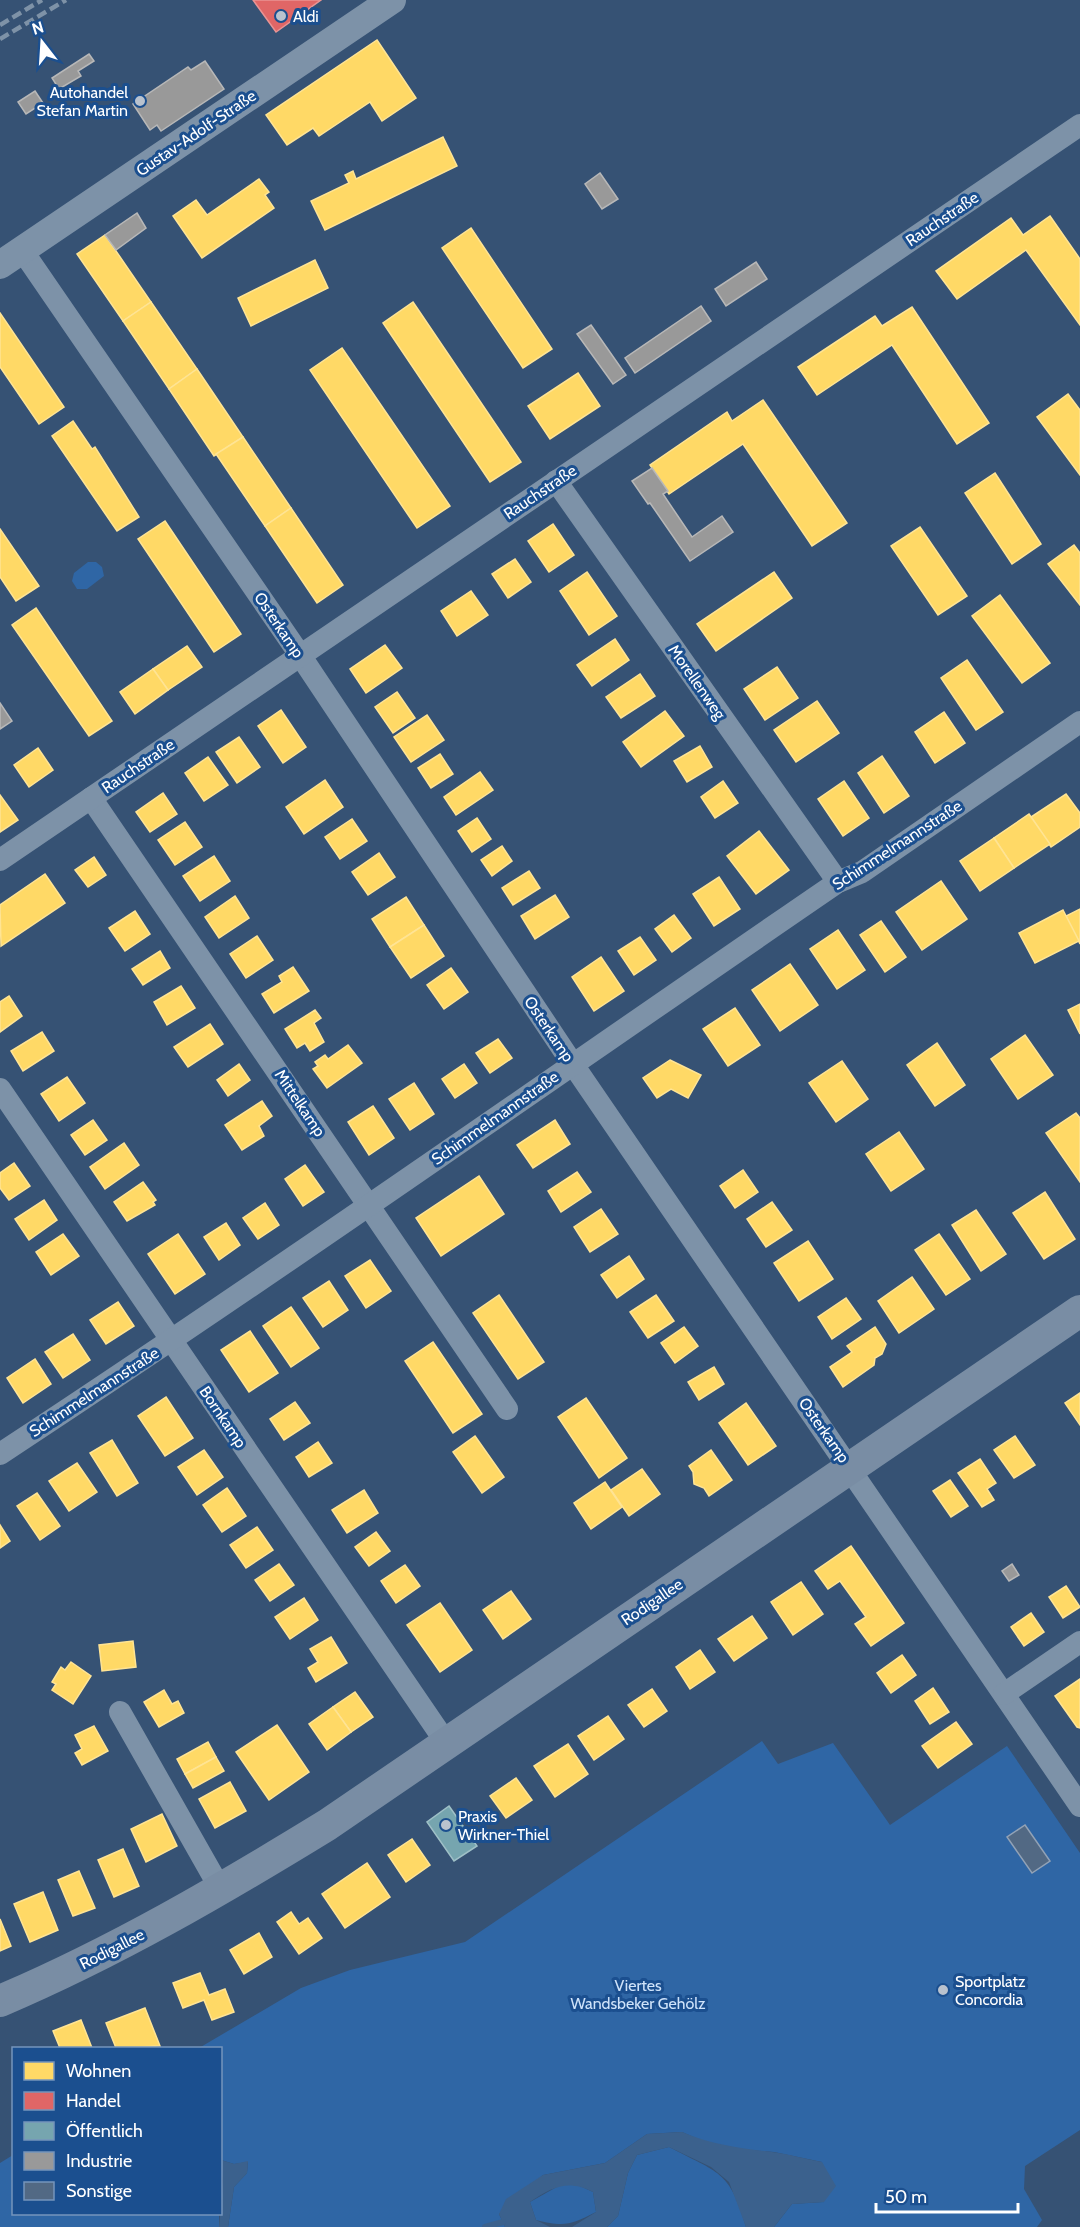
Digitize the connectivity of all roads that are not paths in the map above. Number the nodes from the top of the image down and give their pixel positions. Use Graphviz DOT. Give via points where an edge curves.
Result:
graph roads {
  1 [pos="392,0"];
  2 [pos="1080,125"];
  3 [pos="11,257"];
  4 [pos="556,481"];
  5 [pos="300,656"];
  6 [pos="1080,723"];
  7 [pos="92,798"];
  8 [pos="0,860"];
  9 [pos="838,882"];
  10 [pos="572,1063"];
  11 [pos="0,1089"];
  12 [pos="370,1206"];
  13 [pos="1080,1311"];
  14 [pos="171,1342"];
  15 [pos="507,1409"];
  16 [pos="0,1454"];
  17 [pos="850,1468"];
  18 [pos="1080,1642"];
  19 [pos="1004,1694"];
  20 [pos="120,1712"];
  21 [pos="447,1744"];
  22 [pos="1080,1806"];
  23 [pos="221,1890"];
  24 [pos="0,2001"];
  1 -- 3 [label="street, Gustav-Adolf-Straße"];
  2 -- 4 [label="street, Rauchstraße"];
  3 -- 5 [label="street, Osterkamp"];
  4 -- 5 [label="street, Rauchstraße"];
  4 -- 9 [label="street, Morellenweg"];
  5 -- 7 [label="street, Rauchstraße"];
  5 -- 10 [label="street, Osterkamp"];
  6 -- 9 [label="street, Schimmelmannstraße" via="862,872"];
  7 -- 8 [label="street, Rauchstraße"];
  7 -- 12 [label="street, Mittelkamp"];
  9 -- 10 [label="street, Schimmelmannstraße"];
  10 -- 12 [label="street, Schimmelmannstraße"];
  10 -- 17 [label="street, Osterkamp"];
  11 -- 14 [label="street, Bornkamp"];
  12 -- 14 [label="street, Schimmelmannstraße"];
  12 -- 15 [label="street, Mittelkamp"];
  13 -- 17 [label="main road, Rodigallee"];
  14 -- 16 [label="street, Schimmelmannstraße"];
  14 -- 21 [label="street, Bornkamp"];
  17 -- 19 [label="street, Osterkamp"];
  17 -- 21 [label="main road, Rodigallee"];
  18 -- 19 [label="street"];
  19 -- 22 [label="street, Osterkamp"];
  20 -- 23 [label="street"];
  21 -- 23 [label="main road, Rodigallee"];
  23 -- 24 [label="main road, Rodigallee" via="110,1951"];
}
